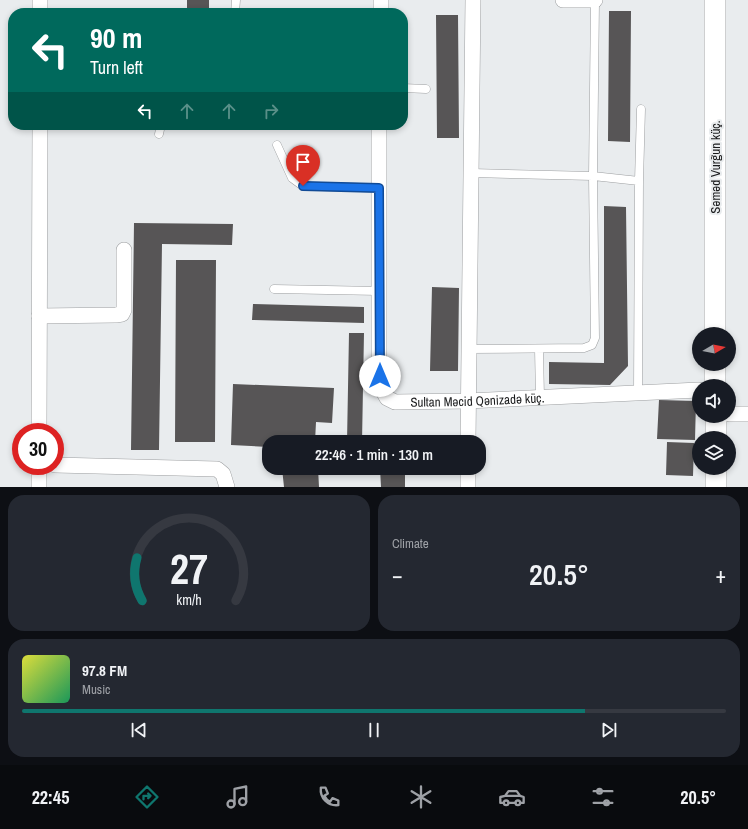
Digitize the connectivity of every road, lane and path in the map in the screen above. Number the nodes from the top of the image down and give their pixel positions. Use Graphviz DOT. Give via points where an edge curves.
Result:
graph roads {
  1 [pos="474,0"];
  2 [pos="563,0"];
  3 [pos="595,0"];
  4 [pos="715,0"];
  5 [pos="408,88"];
  6 [pos="426,89"];
  7 [pos="641,109"];
  8 [pos="40,130"];
  9 [pos="160,130"];
  10 [pos="379,130"];
  11 [pos="159,134"];
  12 [pos="277,145"];
  13 [pos="472,173"];
  14 [pos="593,176"];
  15 [pos="639,181"];
  16 [pos="379,188"];
  17 [pos="124,250"];
  18 [pos="274,289"];
  19 [pos="379,291"];
  20 [pos="39,316"];
  21 [pos="715,327"];
  22 [pos="469,349"];
  23 [pos="539,349"];
  24 [pos="692,390"];
  25 [pos="638,392"];
  26 [pos="540,398"];
  27 [pos="467,401"];
  28 [pos="736,414"];
  29 [pos="748,414"];
  30 [pos="39,423"];
  31 [pos="468,435"];
  32 [pos="64,465"];
  33 [pos="39,475"];
  34 [pos="468,475"];
  35 [pos="716,475"];
  36 [pos="39,487"];
  37 [pos="227,487"];
  38 [pos="468,487"];
  39 [pos="716,487"];
  1 -- 13 [label="street"];
  2 -- 3 [label="street"];
  3 -- 14 [label="lane"];
  4 -- 21 [label="main road, Səməd Vurğun küç."];
  5 -- 6 [label="lane"];
  7 -- 15 [label="lane"];
  8 -- 20 [label="street"];
  9 -- 11 [label="lane"];
  10 -- 16 [label="street, Sultan Məcid Qənizadə küç."];
  12 -- 16 [label="lane" via="292,178 303,186"];
  13 -- 14 [label="lane"];
  13 -- 22 [label="street"];
  14 -- 15 [label="lane"];
  14 -- 23 [label="lane" via="595,338 592,345 584,348"];
  15 -- 25 [label="lane"];
  16 -- 19 [label="street, Sultan Məcid Qənizadə küç."];
  17 -- 20 [label="street" via="122,314"];
  18 -- 19 [label="lane"];
  19 -- 27 [label="street, Sultan Məcid Qənizadə küç." via="380,376 382,389 387,398 395,402"];
  20 -- 30 [label="street"];
  22 -- 23 [label="lane"];
  22 -- 27 [label="street"];
  23 -- 26 [label="lane"];
  24 -- 25 [label="street, Sultan Məcid Qənizadə küç."];
  25 -- 26 [label="street, Sultan Məcid Qənizadə küç."];
  26 -- 27 [label="street, Sultan Məcid Qənizadə küç."];
  27 -- 31 [label="street"];
  28 -- 29 [label="street"];
  32 -- 37 [label="street" via="217,469 223,474"];
  33 -- 36 [label="street"];
  34 -- 38 [label="street"];
  35 -- 39 [label="main road"];
}
